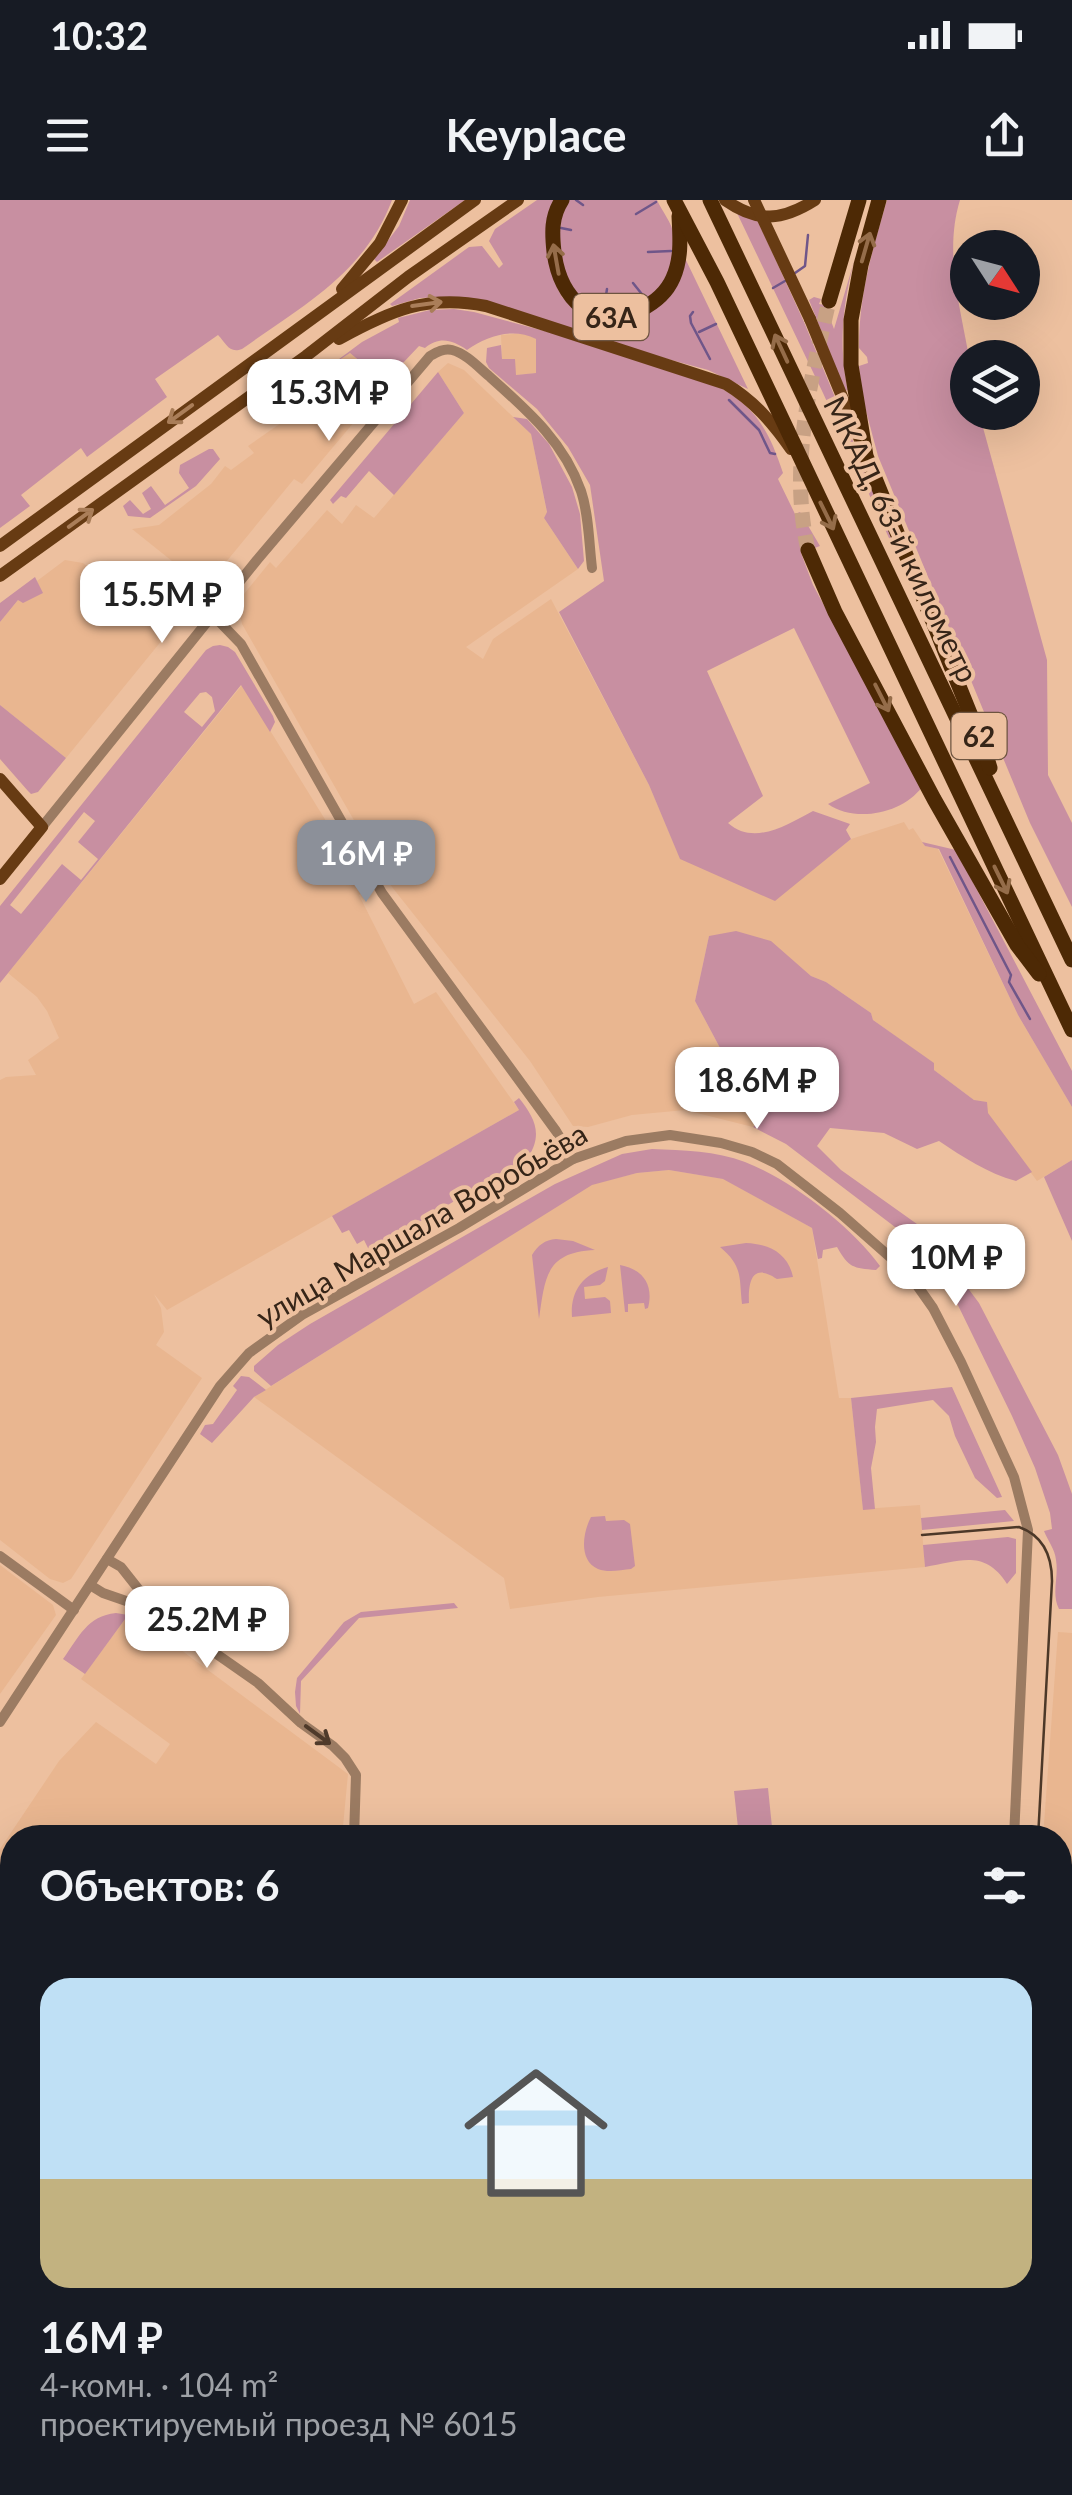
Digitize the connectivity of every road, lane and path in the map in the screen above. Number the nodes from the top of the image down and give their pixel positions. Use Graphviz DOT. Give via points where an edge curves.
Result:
graph roads {
  1 [pos="402,200"];
  2 [pos="475,200"];
  3 [pos="518,200"];
  4 [pos="562,200"];
  5 [pos="710,200"];
  6 [pos="725,200"];
  7 [pos="754,200"];
  8 [pos="815,200"];
  9 [pos="859,200"];
  10 [pos="879,200"];
  11 [pos="676,204"];
  12 [pos="829,301"];
  13 [pos="316,315"];
  14 [pos="306,356"];
  15 [pos="866,456"];
  16 [pos="801,461"];
  17 [pos="0,546"];
  18 [pos="808,550"];
  19 [pos="592,568"];
  20 [pos="1,576"];
  21 [pos="212,614"];
  22 [pos="0,779"];
  23 [pos="1004,815"];
  24 [pos="42,827"];
  25 [pos="0,879"];
  26 [pos="1072,960"];
  27 [pos="1057,997"];
  28 [pos="1072,1030"];
  29 [pos="573,1158"];
  30 [pos="0,1556"];
  31 [pos="108,1559"];
  32 [pos="90,1585"];
  33 [pos="74,1610"];
  34 [pos="156,1611"];
  35 [pos="0,1722"];
  36 [pos="354,1825"];
  37 [pos="1015,1825"];
  1 -- 13 [label="main road" via="373,253"];
  2 -- 13 [label="main road"];
  3 -- 14 [label="main road"];
  11 -- 4 [label="highway, 63A, one-way" via="680,253 670,285 644,308 610,317 583,308 562,285 552,222"];
  23 -- 5 [label="highway, МКАД, 63-й километр, one-way"];
  6 -- 8 [label="main road" via="760,217 781,216"];
  7 -- 15 [label="main road, bridge"];
  9 -- 12 [label="highway"];
  15 -- 10 [label="highway, one-way" via="851,320"];
  11 -- 16 [label="highway, МКАД, 63-й километр"];
  13 -- 17 [label="main road, one-way"];
  14 -- 16 [label="main road, one-way" via="411,306 476,304 726,384 766,415"];
  20 -- 14 [label="main road, one-way"];
  15 -- 23 [label="highway, 62" via="984,748"];
  16 -- 27 [label="highway, МКАД, 63-й километр, one-way"];
  18 -- 27 [label="highway, one-way" via="934,799 1017,945"];
  19 -- 21 [label="street" via="582,495 570,465 540,422 472,361 443,350 430,356"];
  21 -- 24 [label="street"];
  21 -- 29 [label="street" via="242,644 382,893"];
  22 -- 24 [label="main road"];
  23 -- 26 [label="highway, МКАД, 63-й километр"];
  24 -- 25 [label="main road"];
  27 -- 28 [label="highway"];
  29 -- 31 [label="street, улица Маршала Воробьёва" via="302,1315 249,1353 220,1386"];
  29 -- 37 [label="street, улица Маршала Воробьёва" via="656,1135 752,1152 784,1168 840,1213 924,1295 1005,1454 1028,1530"];
  30 -- 33 [label="street"];
  31 -- 32 [label="street, улица Маршала Воробьёва"];
  31 -- 34 [label="street"];
  32 -- 33 [label="street, улица Маршала Воробьёва"];
  32 -- 34 [label="street"];
  33 -- 35 [label="street, улица Маршала Воробьёва"];
  34 -- 36 [label="street, one-way" via="332,1746 356,1775"];
}
